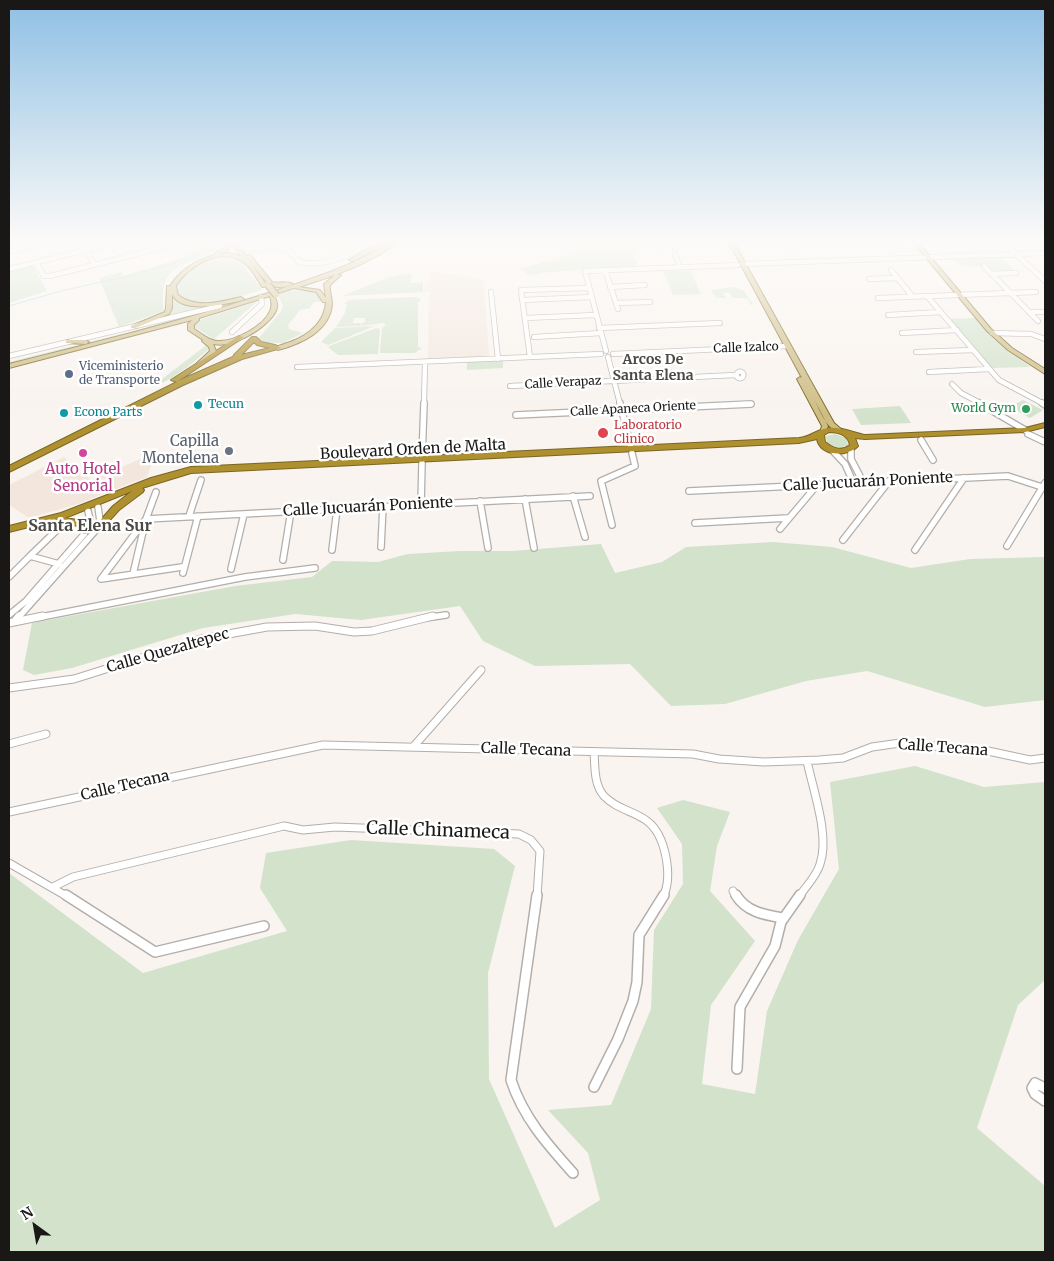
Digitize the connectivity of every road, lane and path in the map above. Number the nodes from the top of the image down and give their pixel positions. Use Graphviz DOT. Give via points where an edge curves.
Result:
graph roads {
  1 [pos="169,300"];
  2 [pos="181,300"];
  3 [pos="231,300"];
  4 [pos="239,300"];
  5 [pos="255,300"];
  6 [pos="261,300"];
  7 [pos="274,300"];
  8 [pos="277,300"];
  9 [pos="325,300"];
  10 [pos="492,300"];
  11 [pos="522,300"];
  12 [pos="526,300"];
  13 [pos="592,300"];
  14 [pos="615,300"];
  15 [pos="760,300"];
  16 [pos="761,300"];
  17 [pos="930,300"];
  18 [pos="966,300"];
  19 [pos="1017,300"];
  20 [pos="650,302"];
  21 [pos="616,304"];
  22 [pos="220,306"];
  23 [pos="618,309"];
  24 [pos="941,312"];
  25 [pos="1029,312"];
  26 [pos="1045,312"];
  27 [pos="207,315"];
  28 [pos="595,315"];
  29 [pos="888,315"];
  30 [pos="525,318"];
  31 [pos="1038,321"];
  32 [pos="720,323"];
  33 [pos="133,327"];
  34 [pos="957,330"];
  35 [pos="600,331"];
  36 [pos="232,332"];
  37 [pos="142,333"];
  38 [pos="902,333"];
  39 [pos="994,333"];
  40 [pos="534,337"];
  41 [pos="241,338"];
  42 [pos="254,338"];
  43 [pos="1045,339"];
  44 [pos="68,342"];
  45 [pos="86,342"];
  46 [pos="282,346"];
  47 [pos="785,347"];
  48 [pos="973,350"];
  49 [pos="606,351"];
  50 [pos="916,352"];
  51 [pos="601,354"];
  52 [pos="613,354"];
  53 [pos="530,357"];
  54 [pos="608,357"];
  55 [pos="19,358"];
  56 [pos="9,359"];
  57 [pos="498,359"];
  58 [pos="426,362"];
  59 [pos="9,366"];
  60 [pos="196,367"];
  61 [pos="297,367"];
  62 [pos="1045,368"];
  63 [pos="216,369"];
  64 [pos="989,369"];
  65 [pos="929,372"];
  66 [pos="1045,372"];
  67 [pos="202,375"];
  68 [pos="735,375"];
  69 [pos="614,381"];
  70 [pos="952,384"];
  71 [pos="510,386"];
  72 [pos="751,404"];
  73 [pos="1045,405"];
  74 [pos="621,410"];
  75 [pos="516,415"];
  76 [pos="1045,425"];
  77 [pos="1045,431"];
  78 [pos="842,432"];
  79 [pos="1026,432"];
  80 [pos="822,433"];
  81 [pos="998,434"];
  82 [pos="921,440"];
  83 [pos="1045,442"];
  84 [pos="853,447"];
  85 [pos="830,449"];
  86 [pos="632,451"];
  87 [pos="933,460"];
  88 [pos="422,461"];
  89 [pos="9,464"];
  90 [pos="9,469"];
  91 [pos="609,477"];
  92 [pos="964,478"];
  93 [pos="201,480"];
  94 [pos="890,481"];
  95 [pos="854,482"];
  96 [pos="863,482"];
  97 [pos="612,484"];
  98 [pos="818,484"];
  99 [pos="1044,486"];
  100 [pos="140,490"];
  101 [pos="689,491"];
  102 [pos="156,492"];
  103 [pos="573,496"];
  104 [pos="590,496"];
  105 [pos="525,499"];
  106 [pos="480,501"];
  107 [pos="421,504"];
  108 [pos="383,506"];
  109 [pos="98,507"];
  110 [pos="337,509"];
  111 [pos="88,511"];
  112 [pos="291,511"];
  113 [pos="244,514"];
  114 [pos="189,516"];
  115 [pos="198,516"];
  116 [pos="788,518"];
  117 [pos="146,520"];
  118 [pos="695,523"];
  119 [pos="60,524"];
  120 [pos="612,525"];
  121 [pos="780,529"];
  122 [pos="9,531"];
  123 [pos="91,531"];
  124 [pos="585,537"];
  125 [pos="843,540"];
  126 [pos="1007,546"];
  127 [pos="381,548"];
  128 [pos="488,548"];
  129 [pos="534,548"];
  130 [pos="332,550"];
  131 [pos="915,550"];
  132 [pos="30,556"];
  133 [pos="283,560"];
  134 [pos="59,564"];
  135 [pos="315,568"];
  136 [pos="231,569"];
  137 [pos="133,574"];
  138 [pos="9,577"];
  139 [pos="9,615"];
  140 [pos="446,616"];
  141 [pos="12,622"];
  142 [pos="481,670"];
  143 [pos="9,688"];
  144 [pos="46,734"];
  145 [pos="9,744"];
  146 [pos="414,746"];
  147 [pos="594,752"];
  148 [pos="1045,758"];
  149 [pos="807,760"];
  150 [pos="9,812"];
  151 [pos="9,863"];
  152 [pos="53,887"];
  153 [pos="733,891"];
  154 [pos="783,918"];
  155 [pos="264,926"];
  156 [pos="737,1069"];
  157 [pos="594,1087"];
  158 [pos="1045,1088"];
  159 [pos="1045,1101"];
  160 [pos="573,1173"];
  1 -- 33 [label="main road" via="167,313"];
  2 -- 3 [label="main road" via="204,305"];
  4 -- 22 [label="main road"];
  5 -- 27 [label="main road"];
  6 -- 36 [label="street" via="262,304"];
  7 -- 41 [label="main road" via="272,315"];
  8 -- 42 [label="main road" via="279,312"];
  9 -- 46 [label="main road" via="319,321 305,335"];
  10 -- 57 [label="street"];
  11 -- 12 [label="street"];
  11 -- 30 [label="street"];
  13 -- 28 [label="street"];
  14 -- 21 [label="street"];
  15 -- 47 [label="main road"];
  16 -- 47 [label="main road"];
  17 -- 24 [label="street"];
  18 -- 39 [label="main road"];
  19 -- 25 [label="street"];
  20 -- 21 [label="street"];
  21 -- 23 [label="street"];
  22 -- 33 [label="street"];
  22 -- 45 [label="main road"];
  24 -- 29 [label="street"];
  24 -- 34 [label="street"];
  25 -- 26 [label="street"];
  25 -- 31 [label="street"];
  27 -- 37 [label="main road"];
  27 -- 41 [label="main road" via="193,322 190,328 215,342"];
  28 -- 30 [label="street"];
  28 -- 35 [label="street"];
  30 -- 53 [label="street"];
  32 -- 35 [label="street"];
  33 -- 44 [label="street"];
  34 -- 38 [label="street"];
  34 -- 48 [label="street"];
  35 -- 40 [label="street"];
  35 -- 49 [label="street"];
  37 -- 59 [label="main road"];
  37 -- 60 [label="main road" via="182,330 208,343 213,349"];
  39 -- 43 [label="street" via="1031,334"];
  39 -- 62 [label="main road"];
  39 -- 66 [label="main road" via="1010,349"];
  41 -- 60 [label="highway"];
  42 -- 46 [label="highway" via="259,344"];
  42 -- 63 [label="highway" via="235,358"];
  44 -- 45 [label="main road"];
  44 -- 56 [label="street"];
  45 -- 55 [label="main road"];
  46 -- 63 [label="highway" via="244,356"];
  47 -- 52 [label="street, Calle Izalco"];
  47 -- 78 [label="main road" via="831,424"];
  47 -- 80 [label="main road" via="825,426"];
  48 -- 50 [label="street"];
  48 -- 64 [label="street"];
  49 -- 51 [label="street"];
  49 -- 52 [label="street"];
  51 -- 53 [label="street"];
  51 -- 54 [label="street"];
  52 -- 54 [label="street"];
  53 -- 57 [label="street"];
  54 -- 69 [label="street"];
  55 -- 56 [label="main road"];
  57 -- 58 [label="street"];
  58 -- 61 [label="street"];
  58 -- 88 [label="street"];
  60 -- 67 [label="highway" via="220,354 230,356"];
  60 -- 89 [label="highway" via="140,399"];
  63 -- 67 [label="highway"];
  64 -- 65 [label="street"];
  64 -- 73 [label="street" via="1004,384"];
  67 -- 90 [label="highway"];
  68 -- 69 [label="street, Calle Verapaz"];
  69 -- 71 [label="street, Calle Verapaz"];
  69 -- 74 [label="street"];
  70 -- 79 [label="street" via="961,393"];
  72 -- 74 [label="street, Calle Apaneca Oriente"];
  74 -- 75 [label="street, Calle Apaneca Oriente"];
  74 -- 86 [label="street"];
  76 -- 79 [label="highway"];
  77 -- 79 [label="highway"];
  78 -- 80 [label="highway, Boulevard Orden de Malta"];
  78 -- 81 [label="highway" via="865,437"];
  78 -- 84 [label="highway" via="853,439"];
  79 -- 81 [label="highway"];
  79 -- 83 [label="street"];
  80 -- 85 [label="highway" via="820,441"];
  80 -- 86 [label="highway, Boulevard Orden de Malta" via="805,440"];
  81 -- 82 [label="highway"];
  82 -- 84 [label="highway" via="863,442"];
  82 -- 87 [label="street"];
  84 -- 85 [label="highway, Boulevard Orden de Malta" via="844,451"];
  84 -- 96 [label="street" via="851,458"];
  85 -- 86 [label="highway, Boulevard Orden de Malta" via="807,444"];
  85 -- 95 [label="street" via="843,462"];
  86 -- 88 [label="highway, Boulevard Orden de Malta"];
  86 -- 91 [label="street" via="635,466"];
  88 -- 100 [label="highway, Boulevard Orden de Malta" via="202,474 174,478"];
  88 -- 107 [label="street"];
  88 -- 122 [label="highway, Boulevard Orden de Malta" via="191,470"];
  91 -- 97 [label="street"];
  91 -- 120 [label="street" via="601,481"];
  92 -- 94 [label="street, Calle Jucuarán Poniente"];
  92 -- 99 [label="street, Calle Jucuarán Poniente" via="1008,476"];
  92 -- 131 [label="street"];
  93 -- 114 [label="street"];
  94 -- 96 [label="street, Calle Jucuarán Poniente"];
  94 -- 125 [label="street"];
  95 -- 96 [label="street, Calle Jucuarán Poniente"];
  95 -- 98 [label="street, Calle Jucuarán Poniente"];
  98 -- 101 [label="street, Calle Jucuarán Poniente"];
  98 -- 116 [label="street"];
  99 -- 126 [label="street"];
  100 -- 109 [label="highway, Boulevard Orden de Malta"];
  100 -- 123 [label="highway"];
  102 -- 117 [label="street"];
  103 -- 104 [label="street, Calle Jucuarán Poniente"];
  103 -- 105 [label="street, Calle Jucuarán Poniente"];
  103 -- 124 [label="street"];
  105 -- 106 [label="street, Calle Jucuarán Poniente"];
  105 -- 129 [label="street"];
  106 -- 107 [label="street, Calle Jucuarán Poniente"];
  106 -- 128 [label="street"];
  107 -- 108 [label="street, Calle Jucuarán Poniente"];
  108 -- 110 [label="street, Calle Jucuarán Poniente"];
  108 -- 127 [label="street"];
  109 -- 111 [label="highway, Boulevard Orden de Malta"];
  109 -- 123 [label="street" via="100,522"];
  110 -- 112 [label="street, Calle Jucuarán Poniente"];
  110 -- 130 [label="street"];
  111 -- 119 [label="highway, Boulevard Orden de Malta"];
  111 -- 123 [label="street"];
  112 -- 113 [label="street, Calle Jucuarán Poniente"];
  112 -- 133 [label="street"];
  113 -- 115 [label="street, Calle Jucuarán Poniente"];
  113 -- 136 [label="street"];
  114 -- 115 [label="street, Calle Jucuarán Poniente"];
  114 -- 117 [label="street, Calle Jucuarán Poniente"];
  115 -- 137 [label="street" via="183,570"];
  116 -- 118 [label="street"];
  116 -- 121 [label="street"];
  117 -- 137 [label="street"];
  117 -- 137 [label="street" via="101,578"];
  119 -- 122 [label="highway, Boulevard Orden de Malta"];
  119 -- 123 [label="highway" via="81,523"];
  119 -- 132 [label="street"];
  123 -- 134 [label="street"];
  123 -- 141 [label="street"];
  132 -- 134 [label="street"];
  132 -- 138 [label="street"];
  134 -- 139 [label="street"];
  135 -- 141 [label="street" via="235,579"];
  140 -- 143 [label="street, Calle Quezaltepec" via="428,617 372,631 267,626 200,639 74,679"];
  142 -- 146 [label="street"];
  144 -- 145 [label="street"];
  146 -- 147 [label="street, Calle Tecana"];
  146 -- 150 [label="street, Calle Tecana" via="306,748"];
  147 -- 149 [label="street, Calle Tecana" via="693,754 764,762"];
  147 -- 157 [label="street" via="595,784 600,794 645,819 654,828 664,852 668,875 666,892 643,923 636,988 625,1023"];
  148 -- 149 [label="street, Calle Tecana" via="1030,760 988,750 900,743 872,747 843,758"];
  149 -- 154 [label="street" via="823,835 823,852 820,866"];
  151 -- 152 [label="street"];
  152 -- 155 [label="street" via="155,952"];
  152 -- 160 [label="street, Calle Chinameca" via="73,877 284,826 303,830 336,827 519,834 531,840 540,851 540,879 511,1080 516,1096 538,1134"];
  153 -- 154 [label="street" via="738,901 749,910"];
  154 -- 156 [label="street" via="775,946 740,1007"];
  158 -- 159 [label="street" via="1035,1082 1032,1088"];
}
